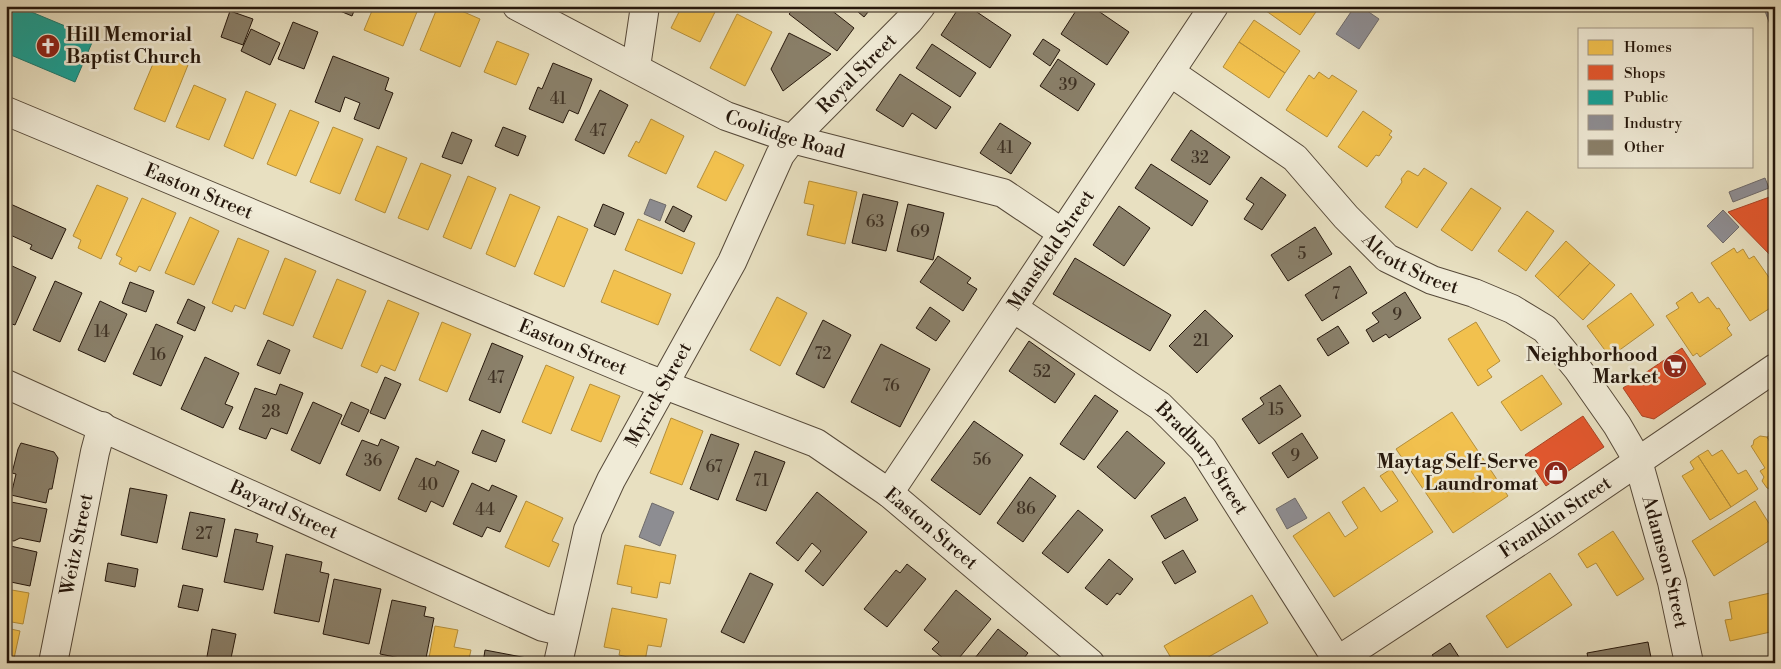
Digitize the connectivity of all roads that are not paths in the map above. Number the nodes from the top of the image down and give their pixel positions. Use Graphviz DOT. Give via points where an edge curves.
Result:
graph roads {
  1 [pos="517,6"];
  2 [pos="645,6"];
  3 [pos="920,6"];
  4 [pos="1214,6"];
  5 [pos="636,67"];
  6 [pos="1170,72"];
  7 [pos="6,111"];
  8 [pos="792,139"];
  9 [pos="1061,232"];
  10 [pos="1013,308"];
  11 [pos="1775,368"];
  12 [pos="6,384"];
  13 [pos="664,385"];
  14 [pos="102,426"];
  15 [pos="1638,461"];
  16 [pos="888,493"];
  17 [pos="564,632"];
  18 [pos="1337,662"];
  19 [pos="53,663"];
  20 [pos="558,663"];
  21 [pos="1090,663"];
  22 [pos="1689,663"];
  1 -- 5 [label="street, Coolidge Road"];
  2 -- 5 [label="street"];
  3 -- 8 [label="street, Royal Street"];
  4 -- 6 [label="street, Mansfield Street"];
  5 -- 8 [label="street, Coolidge Road" via="726,116"];
  6 -- 9 [label="street, Mansfield Street"];
  6 -- 15 [label="street, Alcott Street" via="1295,158 1386,258 1432,280 1512,308 1545,329 1577,368"];
  7 -- 13 [label="street, Easton Street"];
  8 -- 9 [label="street, Coolidge Road" via="1003,193"];
  8 -- 13 [label="street, Myrick Street" via="780,155 732,262"];
  9 -- 10 [label="street, Mansfield Street"];
  10 -- 16 [label="street, Mansfield Street"];
  10 -- 18 [label="street, Bradbury Street" via="1160,406 1203,449"];
  11 -- 15 [label="street, Franklin Street"];
  12 -- 14 [label="street, Bayard Street"];
  13 -- 16 [label="street, Easton Street" via="816,443"];
  13 -- 17 [label="street, Myrick Street" via="611,480 588,530"];
  14 -- 17 [label="street, Bayard Street" via="543,627"];
  14 -- 19 [label="street, Weitz Street"];
  15 -- 18 [label="street, Franklin Street"];
  15 -- 22 [label="street, Adamson Street" via="1672,582"];
  16 -- 21 [label="street, Easton Street"];
  17 -- 20 [label="street, Myrick Street"];
}
